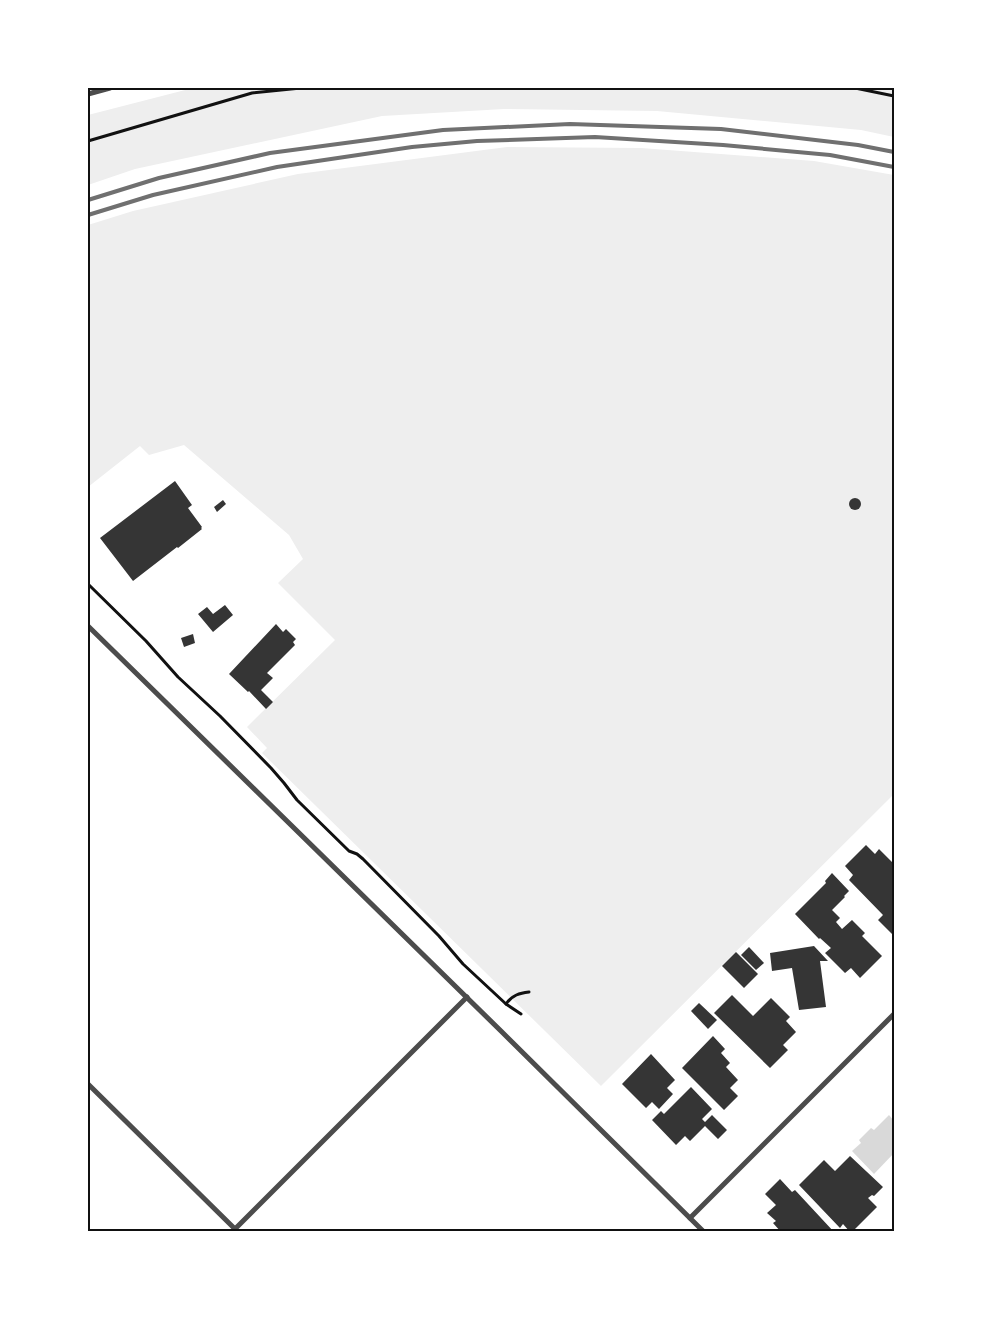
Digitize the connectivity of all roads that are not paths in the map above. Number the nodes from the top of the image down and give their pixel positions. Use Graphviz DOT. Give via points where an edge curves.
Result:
graph roads {
  1 [pos="110,88"];
  2 [pos="88,94"];
  3 [pos="88,626"];
  4 [pos="467,998"];
  5 [pos="894,1014"];
  6 [pos="88,1084"];
  7 [pos="690,1218"];
  8 [pos="234,1230"];
  9 [pos="704,1232"];
  1 -- 2 [label="street"];
  3 -- 4 [label="street"];
  4 -- 7 [label="street"];
  4 -- 8 [label="street"];
  5 -- 7 [label="street"];
  6 -- 8 [label="street"];
  7 -- 9 [label="street"];
}
